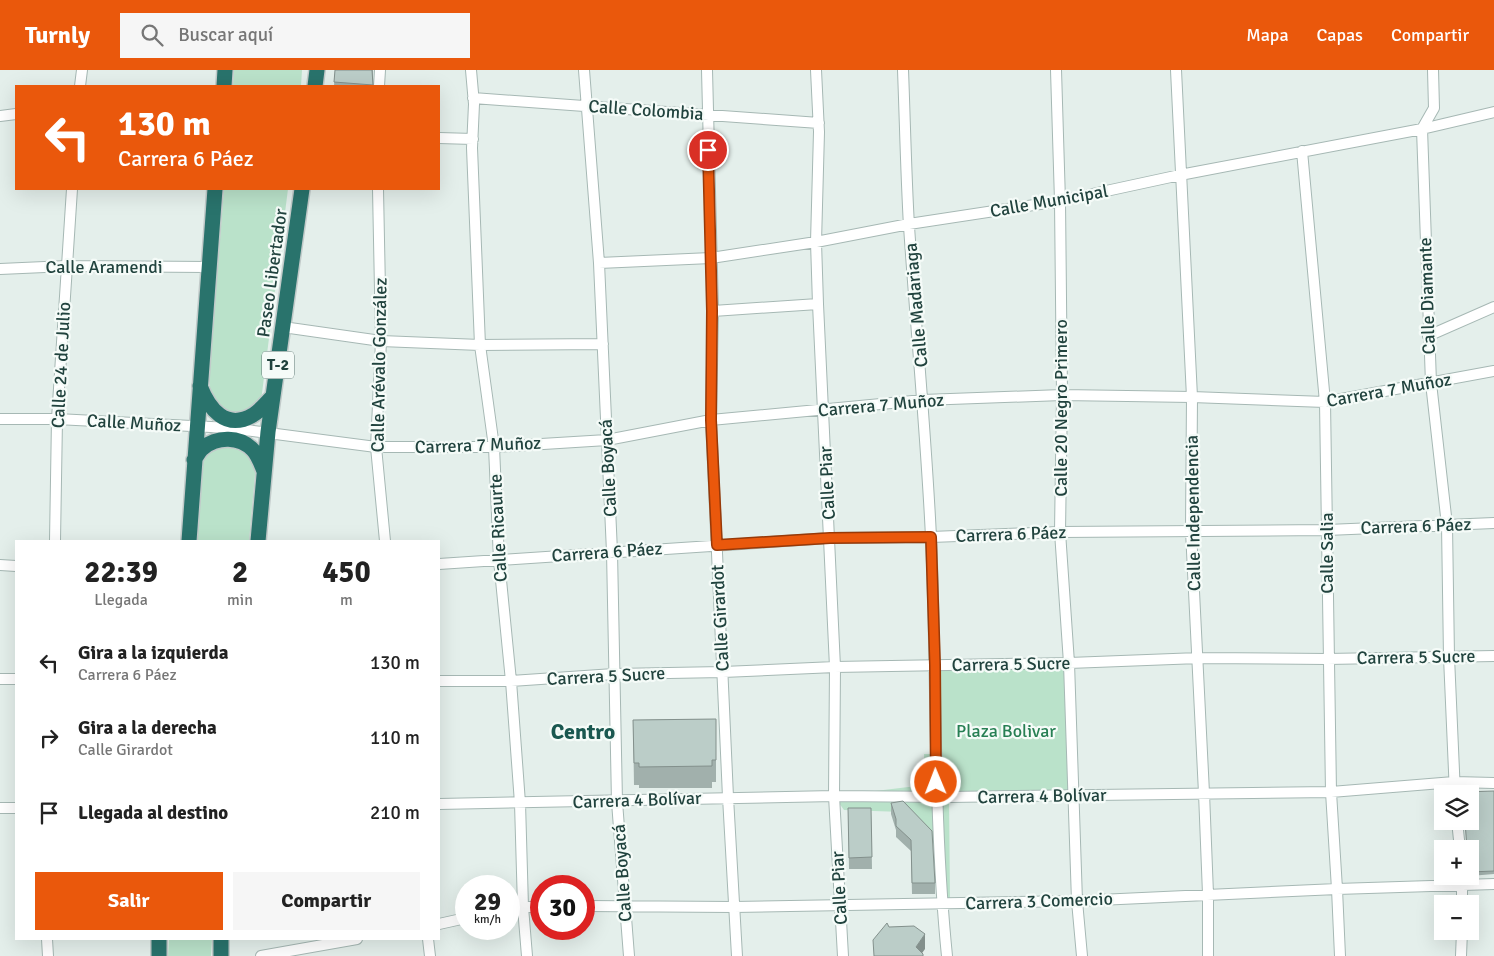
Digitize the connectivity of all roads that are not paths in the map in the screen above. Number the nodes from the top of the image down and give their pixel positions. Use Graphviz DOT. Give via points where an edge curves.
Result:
graph roads {
  1 [pos="82,70"];
  2 [pos="225,70"];
  3 [pos="380,70"];
  4 [pos="471,70"];
  5 [pos="584,70"];
  6 [pos="707,70"];
  7 [pos="816,70"];
  8 [pos="903,70"];
  9 [pos="1056,70"];
  10 [pos="1176,70"];
  11 [pos="1433,70"];
  12 [pos="80,85"];
  13 [pos="224,85"];
  14 [pos="379,85"];
  15 [pos="474,98"];
  16 [pos="586,106"];
  17 [pos="1494,112"];
  18 [pos="15,114"];
  19 [pos="708,114"];
  20 [pos="0,116"];
  21 [pos="819,123"];
  22 [pos="1422,129"];
  23 [pos="440,138"];
  24 [pos="473,139"];
  25 [pos="1302,151"];
  26 [pos="1180,175"];
  27 [pos="72,190"];
  28 [pos="215,190"];
  29 [pos="302,190"];
  30 [pos="378,190"];
  31 [pos="1060,202"];
  32 [pos="909,224"];
  33 [pos="816,242"];
  34 [pos="711,258"];
  35 [pos="599,263"];
  36 [pos="67,266"];
  37 [pos="208,267"];
  38 [pos="0,269"];
  39 [pos="818,304"];
  40 [pos="1494,307"];
  41 [pos="712,311"];
  42 [pos="283,327"];
  43 [pos="1428,336"];
  44 [pos="381,341"];
  45 [pos="603,344"];
  46 [pos="480,345"];
  47 [pos="1494,371"];
  48 [pos="1431,383"];
  49 [pos="200,386"];
  50 [pos="1062,395"];
  51 [pos="273,396"];
  52 [pos="1192,397"];
  53 [pos="923,400"];
  54 [pos="1325,402"];
  55 [pos="823,409"];
  56 [pos="0,419"];
  57 [pos="57,419"];
  58 [pos="711,420"];
  59 [pos="196,426"];
  60 [pos="268,432"];
  61 [pos="607,440"];
  62 [pos="376,447"];
  63 [pos="494,448"];
  64 [pos="194,460"];
  65 [pos="264,470"];
  66 [pos="1494,523"];
  67 [pos="1447,525"];
  68 [pos="1327,530"];
  69 [pos="1191,531"];
  70 [pos="1060,532"];
  71 [pos="931,537"];
  72 [pos="830,538"];
  73 [pos="55,540"];
  74 [pos="189,540"];
  75 [pos="258,540"];
  76 [pos="385,540"];
  77 [pos="717,545"];
  78 [pos="612,552"];
  79 [pos="499,560"];
  80 [pos="440,564"];
  81 [pos="0,565"];
  82 [pos="15,566"];
  83 [pos="1494,656"];
  84 [pos="1449,657"];
  85 [pos="1198,658"];
  86 [pos="1328,659"];
  87 [pos="1069,663"];
  88 [pos="935,665"];
  89 [pos="835,667"];
  90 [pos="723,672"];
  91 [pos="614,674"];
  92 [pos="0,679"];
  93 [pos="15,679"];
  94 [pos="440,681"];
  95 [pos="511,681"];
  96 [pos="1454,782"];
  97 [pos="1494,783"];
  98 [pos="1454,785"];
  99 [pos="1331,792"];
  100 [pos="1204,793"];
  101 [pos="1073,795"];
  102 [pos="834,796"];
  103 [pos="936,796"];
  104 [pos="728,798"];
  105 [pos="617,802"];
  106 [pos="520,803"];
  107 [pos="440,804"];
  108 [pos="0,808"];
  109 [pos="15,808"];
  110 [pos="1434,883"];
  111 [pos="1479,883"];
  112 [pos="1494,884"];
  113 [pos="1338,889"];
  114 [pos="1208,894"];
  115 [pos="1077,901"];
  116 [pos="942,903"];
  117 [pos="625,905"];
  118 [pos="841,905"];
  119 [pos="595,906"];
  120 [pos="523,907"];
  121 [pos="530,907"];
  122 [pos="734,907"];
  123 [pos="520,908"];
  124 [pos="455,920"];
  125 [pos="440,924"];
  126 [pos="47,940"];
  127 [pos="159,940"];
  128 [pos="221,940"];
  129 [pos="351,940"];
  130 [pos="428,940"];
  131 [pos="1462,940"];
  132 [pos="48,956"];
  133 [pos="158,956"];
  134 [pos="221,956"];
  135 [pos="262,956"];
  136 [pos="430,956"];
  137 [pos="527,956"];
  138 [pos="629,956"];
  139 [pos="737,956"];
  140 [pos="842,956"];
  141 [pos="947,956"];
  142 [pos="1082,956"];
  143 [pos="1208,956"];
  144 [pos="1340,956"];
  145 [pos="1461,956"];
  1 -- 12 [label="street"];
  2 -- 13 [label="highway"];
  3 -- 14 [label="street"];
  4 -- 15 [label="street, Calle Ricaurte"];
  5 -- 16 [label="street, Calle Boyacá"];
  6 -- 19 [label="street, Calle Girardot"];
  7 -- 21 [label="street, Calle Piar"];
  8 -- 32 [label="street, Calle Madariaga"];
  9 -- 31 [label="street, Calle 20 Negro Primero"];
  10 -- 26 [label="street, Calle Independencia"];
  11 -- 22 [label="street" via="1434,108"];
  15 -- 16 [label="street, Calle Colombia"];
  15 -- 24 [label="street, Calle Ricaurte"];
  16 -- 19 [label="street, Calle Colombia"];
  16 -- 35 [label="street, Calle Boyacá"];
  17 -- 22 [label="street, Calle Municipal"];
  18 -- 20 [label="street"];
  19 -- 21 [label="street, Calle Colombia"];
  19 -- 34 [label="street, Calle Girardot"];
  21 -- 33 [label="street, Calle Piar"];
  22 -- 25 [label="street, Calle Municipal"];
  22 -- 43 [label="street, Calle Diamante"];
  23 -- 24 [label="street"];
  24 -- 46 [label="street, Calle Ricaurte"];
  25 -- 26 [label="street, Calle Municipal"];
  25 -- 54 [label="street, Calle Salia"];
  26 -- 31 [label="street, Calle Municipal"];
  26 -- 52 [label="street, Calle Independencia"];
  27 -- 36 [label="street, Calle 24 de Julio"];
  28 -- 37 [label="highway"];
  29 -- 42 [label="highway, Paseo Libertador / T-2"];
  30 -- 44 [label="street, Calle Arévalo González"];
  31 -- 32 [label="street, Calle Municipal"];
  31 -- 50 [label="street, Calle 20 Negro Primero"];
  32 -- 33 [label="street, Calle Municipal"];
  32 -- 53 [label="street, Calle Madariaga"];
  33 -- 34 [label="street, Calle Municipal"];
  33 -- 39 [label="street, Calle Piar"];
  34 -- 35 [label="street, Calle Municipal"];
  34 -- 41 [label="street, Calle Girardot"];
  35 -- 45 [label="street, Calle Boyacá"];
  36 -- 37 [label="street, Calle Aramendi"];
  36 -- 38 [label="street, Calle Aramendi"];
  36 -- 57 [label="street, Calle 24 de Julio"];
  37 -- 49 [label="highway"];
  39 -- 41 [label="street"];
  39 -- 55 [label="street, Calle Piar"];
  40 -- 43 [label="street"];
  41 -- 58 [label="street, Calle Girardot"];
  42 -- 44 [label="street"];
  42 -- 51 [label="highway, Paseo Libertador / T-2"];
  43 -- 48 [label="street, Calle Diamante"];
  44 -- 46 [label="street"];
  44 -- 62 [label="street, Calle Arévalo González"];
  45 -- 46 [label="street"];
  45 -- 61 [label="street, Calle Boyacá"];
  46 -- 63 [label="street, Calle Ricaurte"];
  47 -- 48 [label="street, Carrera 7 Muñoz"];
  48 -- 54 [label="street, Carrera 7 Muñoz"];
  48 -- 67 [label="street, Calle Diamante"];
  49 -- 51 [label="highway" via="217,415 228,419 241,420 253,414"];
  49 -- 59 [label="highway"];
  50 -- 52 [label="street, Carrera 7 Muñoz"];
  50 -- 53 [label="street, Carrera 7 Muñoz"];
  50 -- 70 [label="street, Calle 20 Negro Primero"];
  51 -- 60 [label="highway, Paseo Libertador / T-2"];
  52 -- 54 [label="street, Carrera 7 Muñoz"];
  52 -- 69 [label="street, Calle Independencia"];
  53 -- 55 [label="street, Carrera 7 Muñoz"];
  53 -- 71 [label="street, Calle Madariaga"];
  54 -- 68 [label="street, Calle Salia"];
  55 -- 58 [label="street, Carrera 7 Muñoz"];
  55 -- 72 [label="street, Calle Piar"];
  56 -- 57 [label="street, Calle Muñoz"];
  57 -- 59 [label="street, Calle Muñoz"];
  57 -- 73 [label="street, Calle 24 de Julio"];
  58 -- 61 [label="street, Carrera 7 Muñoz"];
  58 -- 77 [label="street, Calle Girardot"];
  59 -- 60 [label="street, Calle Muñoz"];
  59 -- 64 [label="highway"];
  60 -- 62 [label="street, Carrera 7 Muñoz"];
  60 -- 65 [label="highway, Paseo Libertador / T-2"];
  61 -- 63 [label="street, Carrera 7 Muñoz"];
  61 -- 78 [label="street, Calle Boyacá"];
  62 -- 63 [label="street, Carrera 7 Muñoz"];
  62 -- 76 [label="street, Calle Arévalo González"];
  63 -- 79 [label="street, Calle Ricaurte"];
  64 -- 65 [label="highway" via="203,448 228,438 253,450"];
  64 -- 74 [label="highway"];
  65 -- 75 [label="highway, Paseo Libertador / T-2"];
  66 -- 67 [label="street, Carrera 6 Páez"];
  67 -- 68 [label="street, Carrera 6 Páez"];
  67 -- 84 [label="street, Calle Diamante"];
  68 -- 69 [label="street, Carrera 6 Páez"];
  68 -- 86 [label="street, Calle Salia"];
  69 -- 70 [label="street, Carrera 6 Páez"];
  69 -- 85 [label="street, Calle Independencia"];
  70 -- 71 [label="street, Carrera 6 Páez"];
  70 -- 87 [label="street, Calle 20 Negro Primero"];
  71 -- 72 [label="street, Carrera 6 Páez"];
  71 -- 88 [label="street, Calle Madariaga"];
  72 -- 77 [label="street, Carrera 6 Páez"];
  72 -- 89 [label="street, Calle Piar"];
  77 -- 78 [label="street, Carrera 6 Páez"];
  77 -- 90 [label="street, Calle Girardot"];
  78 -- 79 [label="street, Carrera 6 Páez"];
  78 -- 91 [label="street, Calle Boyacá"];
  79 -- 80 [label="street, Carrera 6 Páez"];
  79 -- 95 [label="street, Calle Ricaurte"];
  81 -- 82 [label="street"];
  83 -- 84 [label="street, Carrera 5 Sucre"];
  84 -- 86 [label="street, Carrera 5 Sucre"];
  84 -- 96 [label="street, Calle Diamante"];
  85 -- 86 [label="street, Carrera 5 Sucre"];
  85 -- 87 [label="street, Carrera 5 Sucre"];
  85 -- 100 [label="street, Calle Independencia"];
  86 -- 99 [label="street, Calle Salia"];
  87 -- 88 [label="street, Carrera 5 Sucre"];
  87 -- 101 [label="street, Calle 20 Negro Primero"];
  88 -- 89 [label="street, Carrera 5 Sucre"];
  88 -- 103 [label="street, Calle Madariaga"];
  89 -- 90 [label="street, Carrera 5 Sucre"];
  89 -- 102 [label="street, Calle Piar"];
  90 -- 91 [label="street, Carrera 5 Sucre"];
  90 -- 104 [label="street, Calle Girardot"];
  91 -- 95 [label="street, Carrera 5 Sucre"];
  91 -- 105 [label="street, Calle Boyacá"];
  92 -- 93 [label="street"];
  94 -- 95 [label="street, Carrera 5 Sucre"];
  95 -- 106 [label="street, Calle Ricaurte"];
  96 -- 97 [label="street, Carrera 4 Bolívar"];
  96 -- 98 [label="street, Calle Diamante"];
  96 -- 99 [label="street, Carrera 4 Bolívar"];
  99 -- 100 [label="street, Carrera 4 Bolívar"];
  99 -- 113 [label="street, Calle Salia"];
  100 -- 101 [label="street, Carrera 4 Bolívar"];
  100 -- 114 [label="street, Calle Independencia"];
  101 -- 103 [label="street, Carrera 4 Bolívar"];
  101 -- 115 [label="street, Calle 20 Negro Primero"];
  102 -- 103 [label="street, Carrera 4 Bolívar"];
  102 -- 104 [label="street, Carrera 4 Bolívar"];
  102 -- 118 [label="street, Calle Piar"];
  103 -- 116 [label="street, Calle Madariaga"];
  104 -- 105 [label="street, Carrera 4 Bolívar"];
  104 -- 122 [label="street, Calle Girardot"];
  105 -- 106 [label="street, Carrera 4 Bolívar"];
  105 -- 117 [label="street, Calle Boyacá"];
  106 -- 107 [label="street, Carrera 4 Bolívar"];
  106 -- 120 [label="street, Calle Ricaurte"];
  108 -- 109 [label="street"];
  110 -- 113 [label="street, Carrera 3 Comercio"];
  111 -- 112 [label="street, Carrera 3 Comercio"];
  113 -- 114 [label="street, Carrera 3 Comercio"];
  113 -- 144 [label="street, Calle Salia"];
  114 -- 115 [label="street, Carrera 3 Comercio"];
  114 -- 143 [label="street, Calle Independencia"];
  115 -- 116 [label="street, Carrera 3 Comercio"];
  115 -- 142 [label="street, Calle 20 Negro Primero"];
  116 -- 118 [label="street, Carrera 3 Comercio"];
  116 -- 141 [label="street, Calle Madariaga"];
  117 -- 119 [label="street, Carrera 3 Comercio"];
  117 -- 122 [label="street, Carrera 3 Comercio"];
  117 -- 138 [label="street, Calle Boyacá"];
  118 -- 122 [label="street, Carrera 3 Comercio"];
  118 -- 140 [label="street, Calle Piar"];
  120 -- 121 [label="street"];
  120 -- 123 [label="street"];
  120 -- 137 [label="street, Calle Ricaurte"];
  122 -- 139 [label="street, Calle Girardot"];
  124 -- 125 [label="street"];
  126 -- 132 [label="street"];
  127 -- 133 [label="highway"];
  128 -- 134 [label="highway"];
  129 -- 135 [label="street"];
  130 -- 136 [label="street"];
  131 -- 145 [label="street"];
}
